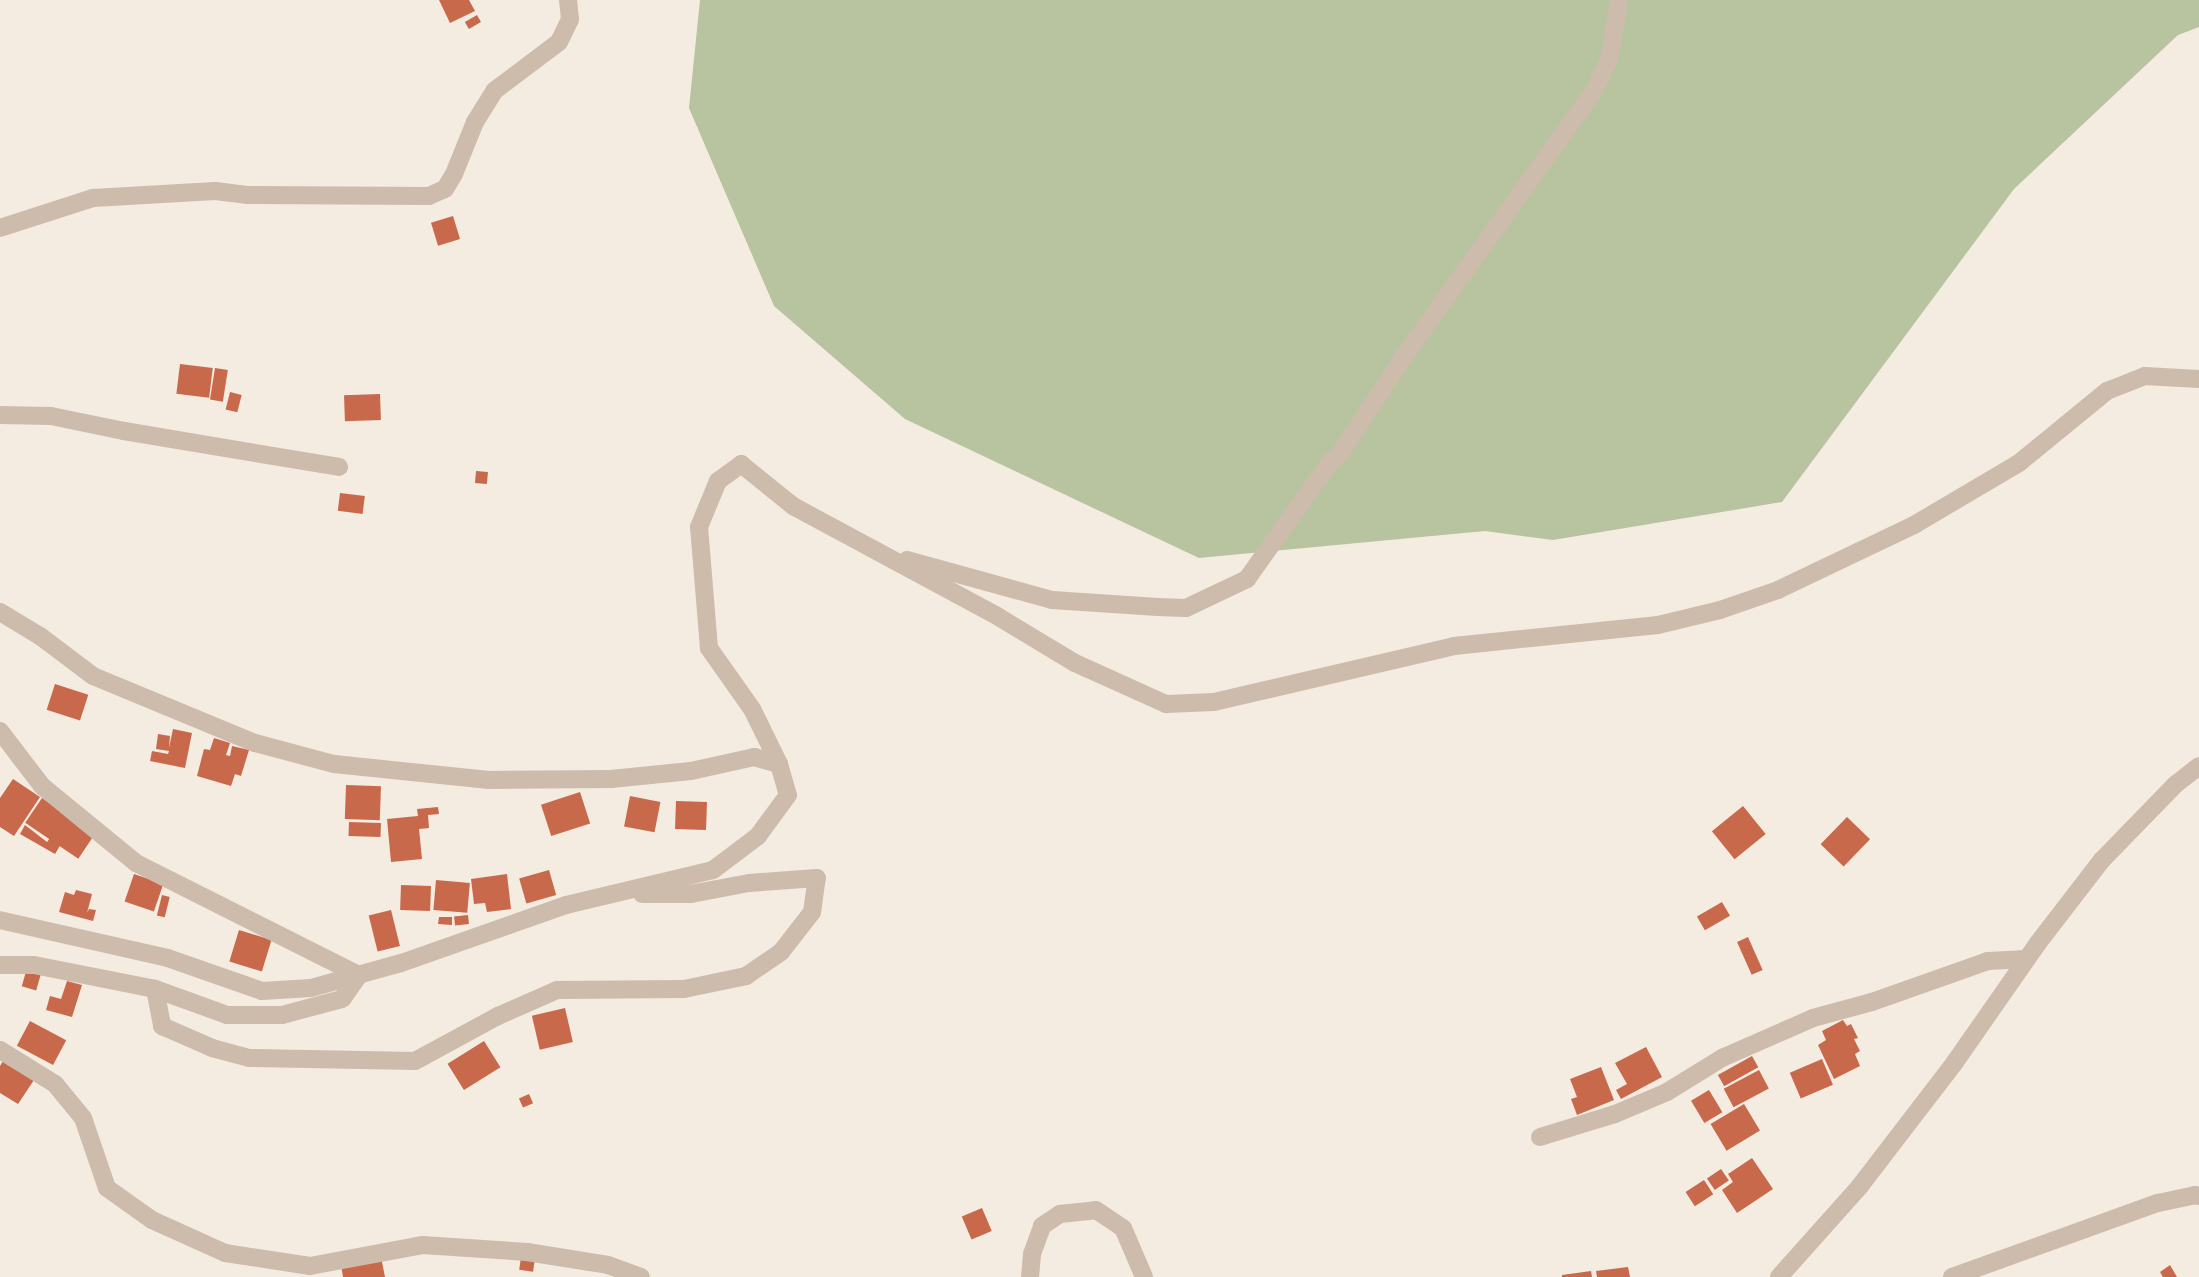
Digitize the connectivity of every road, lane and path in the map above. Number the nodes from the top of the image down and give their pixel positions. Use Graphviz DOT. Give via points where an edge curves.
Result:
graph roads {
  1 [pos="568,0"];
  2 [pos="1619,0"];
  3 [pos="0,228"];
  4 [pos="2199,379"];
  5 [pos="0,415"];
  6 [pos="339,467"];
  7 [pos="875,552"];
  8 [pos="0,612"];
  9 [pos="0,731"];
  10 [pos="779,764"];
  11 [pos="2199,766"];
  12 [pos="613,894"];
  13 [pos="0,920"];
  14 [pos="2027,959"];
  15 [pos="0,965"];
  16 [pos="359,975"];
  17 [pos="155,989"];
  18 [pos="0,1050"];
  19 [pos="1540,1137"];
  20 [pos="2199,1196"];
  21 [pos="641,1277"];
  22 [pos="1030,1277"];
  23 [pos="1144,1277"];
  24 [pos="1779,1277"];
  25 [pos="1952,1277"];
  1 -- 3 [label="street" via="570,19 559,42 494,91 445,189 429,196 215,191 93,198"];
  2 -- 7 [label="street" via="1610,56 1594,91 1247,579 1186,608 1052,600"];
  4 -- 7 [label="street" via="2145,376 2107,391 2019,463 1914,525 1778,590 1720,610 1658,625 1454,646 1214,702 1167,704 1143,694 1075,663"];
  5 -- 6 [label="street" via="51,416"];
  7 -- 10 [label="street" via="793,506 741,464 718,481 699,527 709,648 752,709"];
  8 -- 10 [label="street" via="93,676 255,743 334,764 488,780 611,779 691,771 754,757"];
  9 -- 16 [label="street" via="42,786 136,863"];
  10 -- 12 [label="street" via="788,795 758,836 713,870"];
  11 -- 14 [label="street" via="2102,860"];
  12 -- 16 [label="street" via="566,905"];
  12 -- 17 [label="street" via="691,894 749,883 817,878 812,912 781,952 746,976 684,989 557,990 415,1061 250,1058 212,1048 162,1026"];
  13 -- 16 [label="street" via="168,958 262,991 311,988"];
  14 -- 19 [label="street" via="1988,961 1813,1018 1722,1058 1667,1092"];
  14 -- 24 [label="street" via="1860,1186"];
  15 -- 17 [label="street" via="34,965"];
  16 -- 17 [label="street" via="342,999 282,1015 227,1015"];
  18 -- 21 [label="street" via="55,1084 83,1118 107,1188 152,1220 225,1253 310,1266 422,1245 527,1252 608,1265"];
  20 -- 25 [label="street" via="2158,1203"];
  22 -- 23 [label="street" via="1042,1226 1060,1214 1096,1209 1123,1228"];
}
